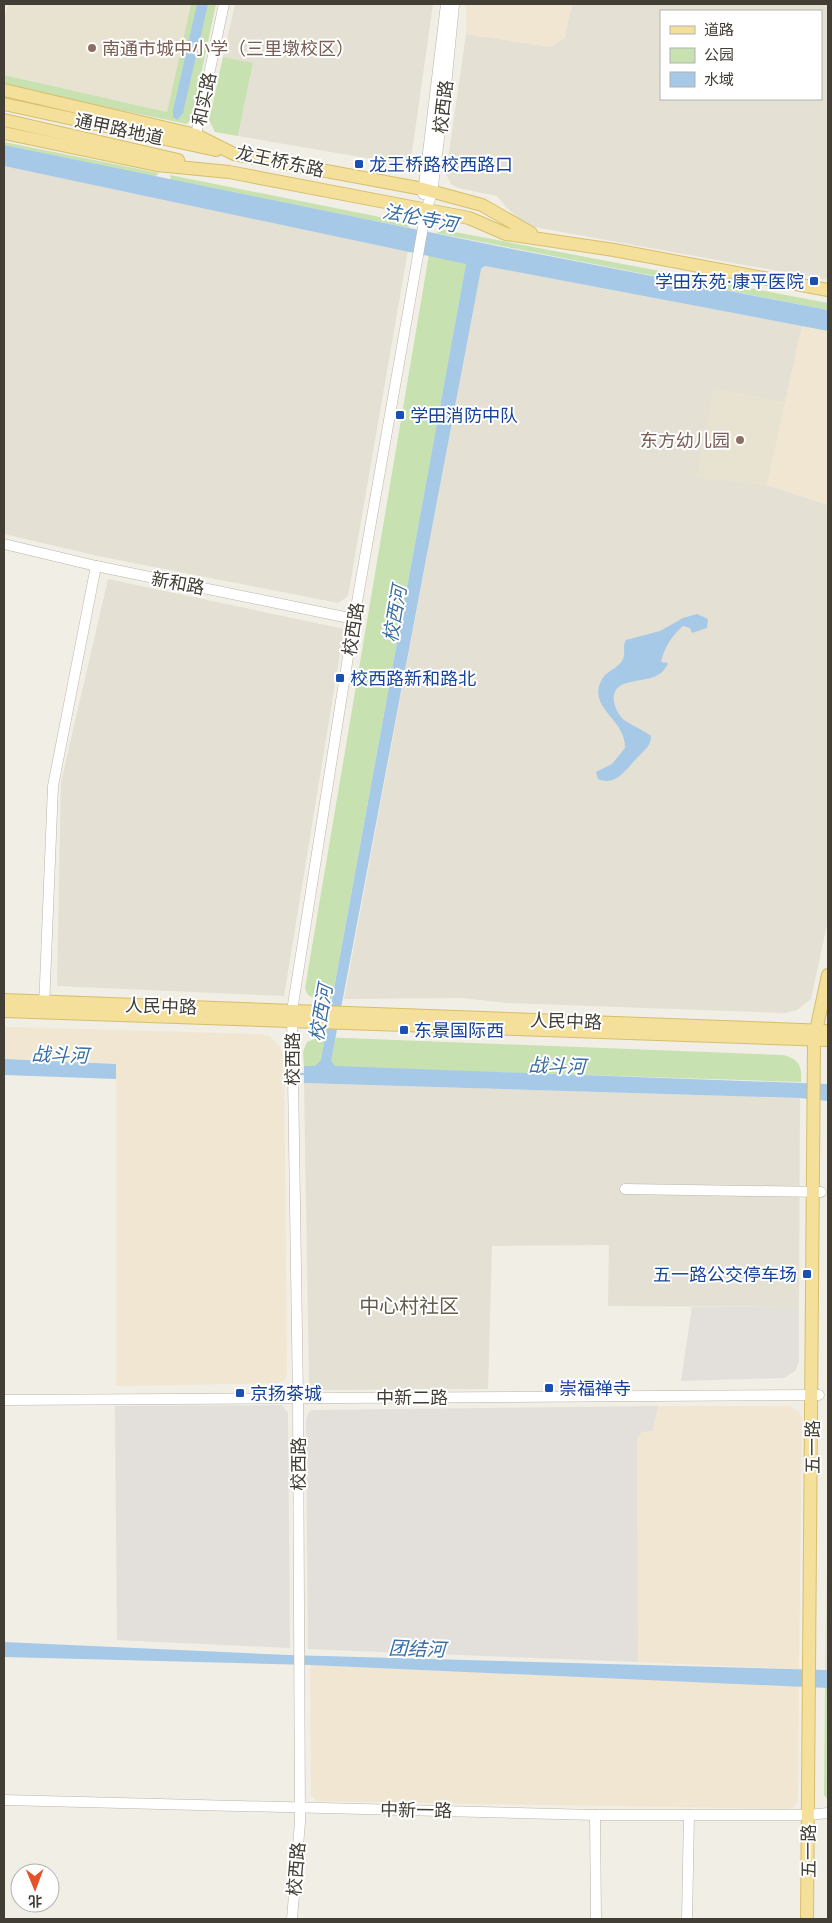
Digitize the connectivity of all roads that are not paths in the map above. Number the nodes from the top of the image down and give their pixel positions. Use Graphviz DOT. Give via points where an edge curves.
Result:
graph roads {
  1 [pos="224,4"];
  2 [pos="446,4"];
  3 [pos="454,4"];
  4 [pos="4,90"];
  5 [pos="4,104"];
  6 [pos="4,120"];
  7 [pos="4,134"];
  8 [pos="196,135"];
  9 [pos="234,154"];
  10 [pos="229,172"];
  11 [pos="427,191"];
  12 [pos="426,210"];
  13 [pos="553,240"];
  14 [pos="828,290"];
  15 [pos="4,544"];
  16 [pos="96,566"];
  17 [pos="354,618"];
  18 [pos="828,975"];
  19 [pos="4,1000"];
  20 [pos="44,1007"];
  21 [pos="828,1009"];
  22 [pos="4,1011"];
  23 [pos="292,1016"];
  24 [pos="822,1036"];
  25 [pos="817,1102"];
  26 [pos="625,1189"];
  27 [pos="821,1192"];
  28 [pos="816,1395"];
  29 [pos="298,1398"];
  30 [pos="4,1400"];
  31 [pos="4,1800"];
  32 [pos="299,1807"];
  33 [pos="828,1813"];
  34 [pos="595,1815"];
  35 [pos="689,1815"];
  36 [pos="812,1815"];
  37 [pos="292,1919"];
  38 [pos="596,1919"];
  39 [pos="687,1919"];
  40 [pos="807,1919"];
  41 [pos="814,1919"];
  1 -- 8 [label="street, 和实路"];
  2 -- 11 [label="street, 校西路"];
  3 -- 11 [label="street, 校西路"];
  4 -- 8 [label="main road, 龙王桥东路"];
  5 -- 9 [label="main road, 通甲路地道"];
  6 -- 10 [label="main road, 通甲路地道"];
  7 -- 10 [label="main road, 龙王桥东路" via="157,165"];
  8 -- 9 [label="main road, 龙王桥东路"];
  9 -- 11 [label="main road, 龙王桥东路"];
  10 -- 12 [label="main road, 龙王桥东路"];
  11 -- 12 [label="street, 校西路"];
  11 -- 13 [label="main road, 龙王桥东路" via="482,205 526,232"];
  12 -- 13 [label="main road, 龙王桥东路" via="469,218 506,234"];
  12 -- 17 [label="street, 校西路"];
  13 -- 14 [label="main road, 龙王桥东路"];
  15 -- 16 [label="street, 新和路"];
  16 -- 17 [label="street, 新和路"];
  16 -- 20 [label="street" via="53,786"];
  17 -- 23 [label="street, 校西路"];
  18 -- 24 [label="main road, 五一路"];
  19 -- 20 [label="main road, 人民中路"];
  20 -- 22 [label="main road, 人民中路"];
  20 -- 23 [label="main road, 人民中路"];
  21 -- 24 [label="main road, 五一路"];
  23 -- 24 [label="main road, 人民中路"];
  23 -- 29 [label="street, 校西路"];
  24 -- 25 [label="main road, 五一路"];
  25 -- 27 [label="main road, 五一路"];
  25 -- 28 [label="main road, 五一路"];
  26 -- 27 [label="street"];
  27 -- 28 [label="main road, 五一路"];
  28 -- 29 [label="street, 中新二路"];
  28 -- 36 [label="main road, 五一路"];
  29 -- 30 [label="street, 中新二路"];
  29 -- 32 [label="street, 校西路"];
  31 -- 32 [label="street, 中新一路"];
  32 -- 34 [label="street, 中新一路"];
  32 -- 37 [label="street, 校西路"];
  33 -- 36 [label="street, 中新一路"];
  34 -- 35 [label="street, 中新一路"];
  34 -- 38 [label="street"];
  35 -- 36 [label="street, 中新一路"];
  35 -- 39 [label="street"];
  36 -- 40 [label="main road, 五一路"];
  36 -- 41 [label="main road, 五一路"];
}
